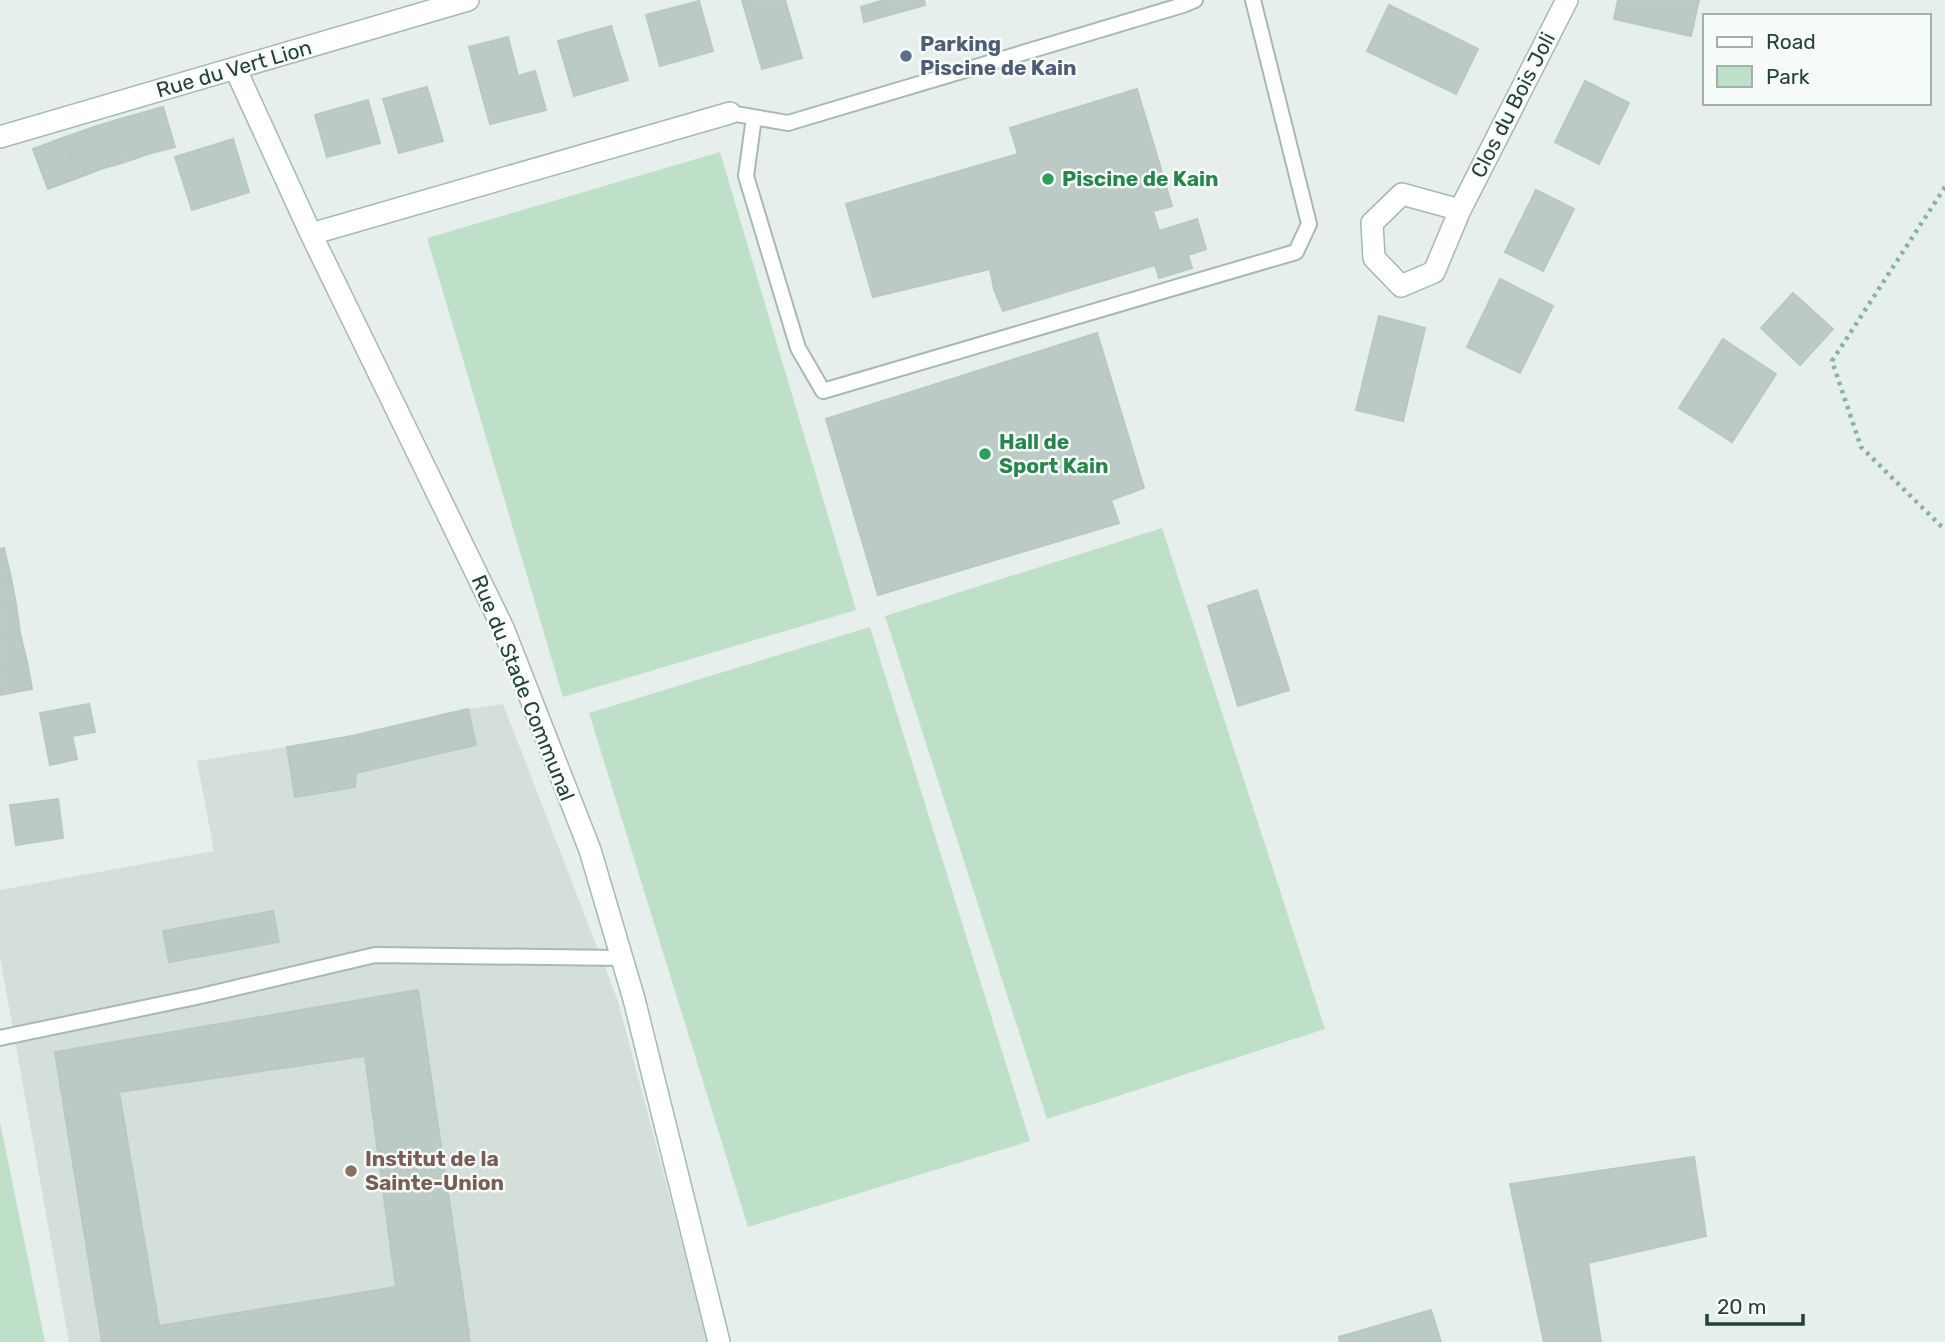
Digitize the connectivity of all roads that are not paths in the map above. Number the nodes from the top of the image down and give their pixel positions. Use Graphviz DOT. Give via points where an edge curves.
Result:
graph roads {
  1 [pos="468,0"];
  2 [pos="1195,0"];
  3 [pos="1253,0"];
  4 [pos="1567,0"];
  5 [pos="234,68"];
  6 [pos="730,113"];
  7 [pos="754,117"];
  8 [pos="0,137"];
  9 [pos="1460,210"];
  10 [pos="312,234"];
  11 [pos="622,958"];
  12 [pos="0,1038"];
  13 [pos="719,1342"];
  1 -- 5 [label="street, Rue du Vert Lion"];
  2 -- 7 [label="lane" via="788,123"];
  3 -- 7 [label="lane" via="1310,224 1296,252 823,391 798,348 747,176"];
  4 -- 9 [label="street, Clos du Bois Joli"];
  5 -- 8 [label="street, Rue du Vert Lion"];
  5 -- 10 [label="street, Rue du Stade Communal"];
  6 -- 7 [label="lane"];
  6 -- 10 [label="street"];
  9 -- 9 [label="street, Clos du Bois Joli" via="1434,272 1401,286 1374,258 1372,223 1402,194"];
  10 -- 11 [label="street, Rue du Stade Communal" via="503,628 590,850"];
  11 -- 12 [label="lane" via="375,955"];
  11 -- 13 [label="street, Rue du Stade Communal"];
}
